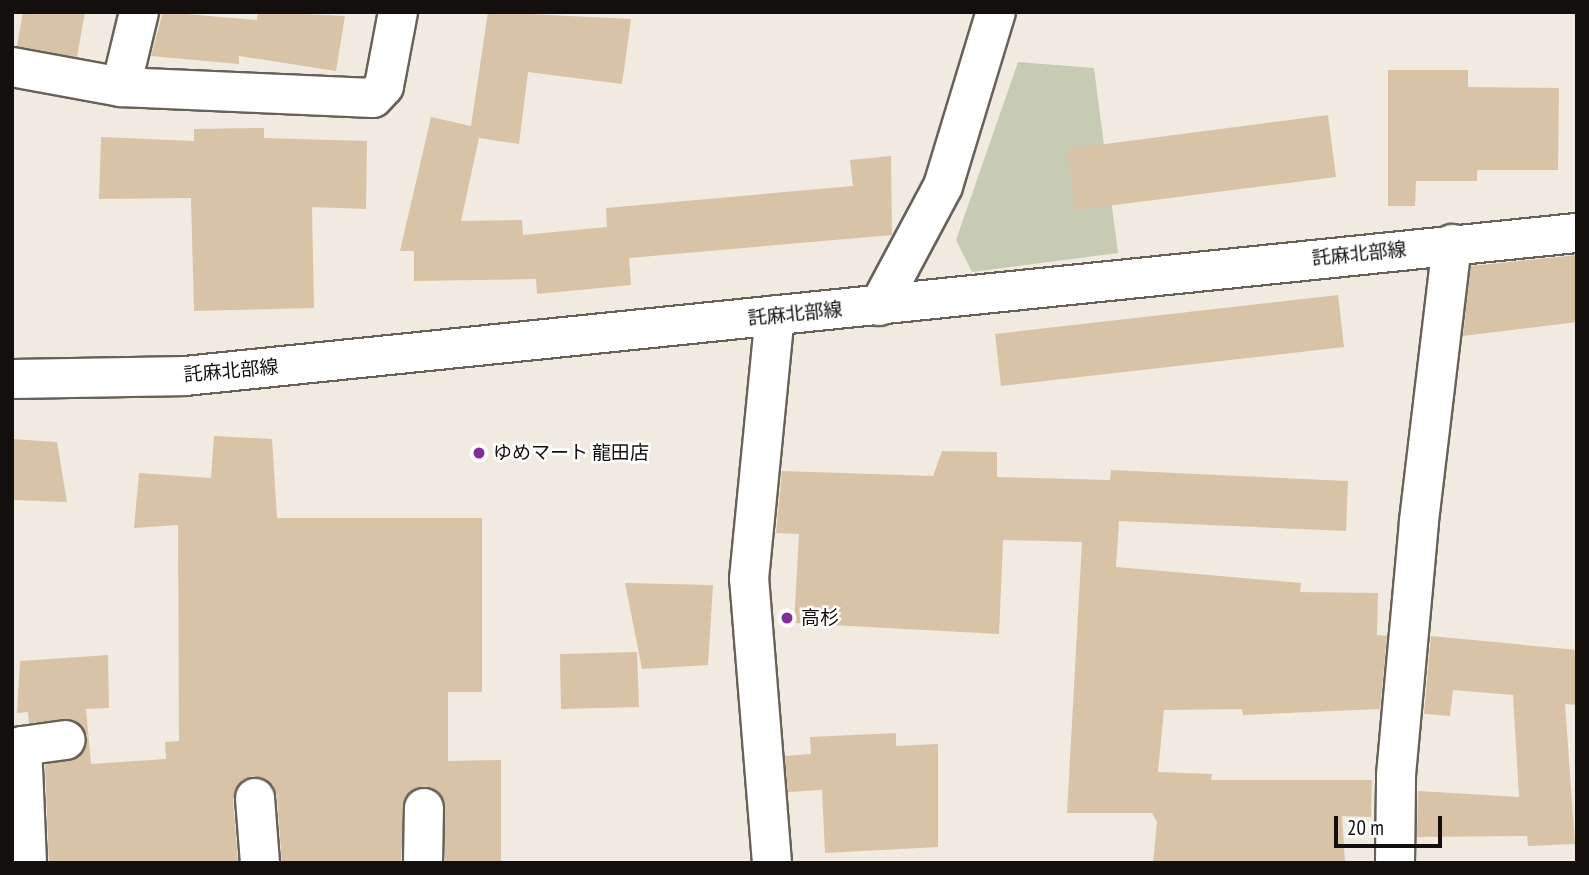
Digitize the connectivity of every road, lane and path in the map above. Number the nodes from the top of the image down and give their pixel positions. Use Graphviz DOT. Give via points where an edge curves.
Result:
graph roads {
  1 [pos="139,12"];
  2 [pos="398,12"];
  3 [pos="996,12"];
  4 [pos="12,67"];
  5 [pos="121,87"];
  6 [pos="1577,233"];
  7 [pos="1452,244"];
  8 [pos="879,306"];
  9 [pos="775,315"];
  10 [pos="12,380"];
  11 [pos="66,740"];
  12 [pos="255,798"];
  13 [pos="424,808"];
  14 [pos="27,863"];
  15 [pos="260,863"];
  16 [pos="423,863"];
  17 [pos="772,863"];
  18 [pos="1395,863"];
  1 -- 5 [label="street"];
  2 -- 5 [label="street" via="384,86 373,98"];
  3 -- 8 [label="street" via="943,186"];
  4 -- 5 [label="street"];
  6 -- 7 [label="street, 託麻北部線"];
  7 -- 8 [label="street, 託麻北部線"];
  7 -- 18 [label="street" via="1419,521 1396,775"];
  8 -- 9 [label="street, 託麻北部線"];
  9 -- 10 [label="street, 託麻北部線" via="185,376"];
  9 -- 17 [label="street" via="749,579"];
  11 -- 14 [label="street" via="22,746"];
  12 -- 15 [label="street"];
  13 -- 16 [label="street"];
}
